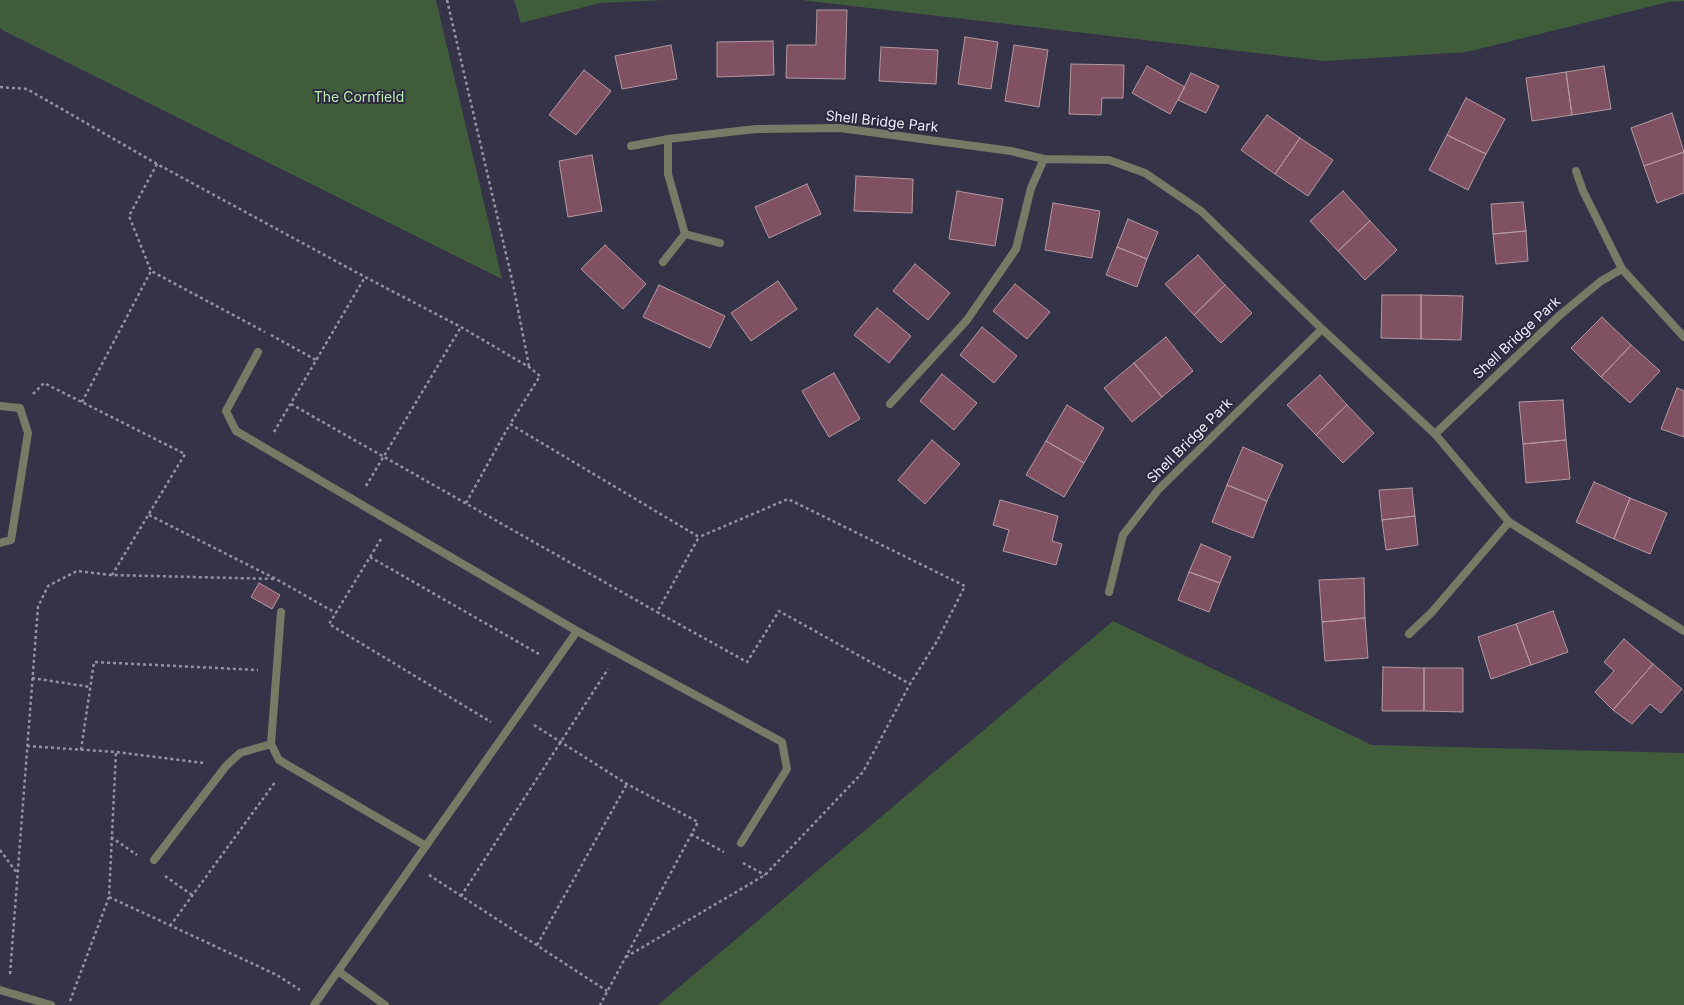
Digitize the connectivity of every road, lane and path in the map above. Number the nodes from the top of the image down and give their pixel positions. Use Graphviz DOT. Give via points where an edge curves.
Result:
graph roads {
  1 [pos="447,0"];
  2 [pos="0,87"];
  3 [pos="668,139"];
  4 [pos="630,146"];
  5 [pos="1044,158"];
  6 [pos="157,164"];
  7 [pos="1576,170"];
  8 [pos="685,234"];
  9 [pos="720,243"];
  10 [pos="663,262"];
  11 [pos="1622,269"];
  12 [pos="151,270"];
  13 [pos="365,276"];
  14 [pos="461,327"];
  15 [pos="1322,328"];
  16 [pos="1684,337"];
  17 [pos="258,352"];
  18 [pos="316,360"];
  19 [pos="529,367"];
  20 [pos="82,402"];
  21 [pos="291,404"];
  22 [pos="890,404"];
  23 [pos="0,406"];
  24 [pos="20,408"];
  25 [pos="510,424"];
  26 [pos="1435,434"];
  27 [pos="265,448"];
  28 [pos="384,456"];
  29 [pos="356,502"];
  30 [pos="466,503"];
  31 [pos="149,515"];
  32 [pos="391,522"];
  33 [pos="1509,522"];
  34 [pos="699,537"];
  35 [pos="0,543"];
  36 [pos="370,557"];
  37 [pos="111,575"];
  38 [pos="276,578"];
  39 [pos="1109,592"];
  40 [pos="281,612"];
  41 [pos="657,612"];
  42 [pos="336,613"];
  43 [pos="577,631"];
  44 [pos="1684,631"];
  45 [pos="1409,634"];
  46 [pos="618,653"];
  47 [pos="555,663"];
  48 [pos="276,671"];
  49 [pos="32,678"];
  50 [pos="910,684"];
  51 [pos="90,687"];
  52 [pos="518,715"];
  53 [pos="506,732"];
  54 [pos="560,742"];
  55 [pos="271,744"];
  56 [pos="27,746"];
  57 [pos="81,750"];
  58 [pos="116,752"];
  59 [pos="288,765"];
  60 [pos="226,766"];
  61 [pos="627,784"];
  62 [pos="741,843"];
  63 [pos="426,846"];
  64 [pos="0,850"];
  65 [pos="154,860"];
  66 [pos="413,864"];
  67 [pos="18,873"];
  68 [pos="461,896"];
  69 [pos="109,897"];
  70 [pos="170,926"];
  71 [pos="537,945"];
  72 [pos="626,957"];
  73 [pos="338,971"];
  74 [pos="0,990"];
  75 [pos="608,991"];
  76 [pos="9,992"];
  77 [pos="315,1003"];
  78 [pos="51,1005"];
  79 [pos="68,1005"];
  80 [pos="385,1005"];
  81 [pos="600,1005"];
  1 -- 19 [label="path" via="513,284"];
  2 -- 6 [label="path" via="27,89"];
  3 -- 4 [label="street, Shell Bridge Park"];
  3 -- 5 [label="street, Shell Bridge Park" via="756,129 840,128 1011,151"];
  3 -- 8 [label="street" via="668,174"];
  5 -- 15 [label="street, Shell Bridge Park" via="1109,160 1145,173 1201,211"];
  5 -- 22 [label="street" via="1031,188 1016,249 967,320"];
  6 -- 12 [label="path" via="129,216"];
  6 -- 13 [label="path"];
  7 -- 11 [label="street"];
  8 -- 9 [label="street"];
  8 -- 10 [label="street"];
  11 -- 16 [label="street"];
  11 -- 26 [label="street, Shell Bridge Park" via="1601,281 1560,315"];
  12 -- 18 [label="path"];
  12 -- 20 [label="path"];
  13 -- 14 [label="path"];
  13 -- 18 [label="path"];
  14 -- 19 [label="path"];
  14 -- 28 [label="path"];
  15 -- 26 [label="street, Shell Bridge Park"];
  15 -- 39 [label="street, Shell Bridge Park" via="1158,490 1123,535"];
  17 -- 27 [label="street" via="226,411 236,431"];
  18 -- 21 [label="path"];
  19 -- 25 [label="path" via="540,376"];
  20 -- 24 [label="path" via="44,383"];
  20 -- 31 [label="path" via="185,454"];
  21 -- 27 [label="path"];
  21 -- 28 [label="path"];
  23 -- 24 [label="street"];
  24 -- 35 [label="street" via="28,433 12,540"];
  25 -- 30 [label="path"];
  25 -- 34 [label="path"];
  26 -- 33 [label="street, Shell Bridge Park"];
  27 -- 29 [label="street"];
  28 -- 29 [label="path"];
  28 -- 30 [label="path"];
  29 -- 32 [label="street"];
  30 -- 41 [label="path"];
  31 -- 37 [label="path"];
  31 -- 38 [label="path"];
  32 -- 36 [label="path"];
  32 -- 43 [label="street"];
  33 -- 44 [label="street, Shell Bridge Park"];
  33 -- 45 [label="street" via="1432,612"];
  34 -- 41 [label="path"];
  34 -- 50 [label="path" via="788,499 965,586 938,641"];
  36 -- 42 [label="path"];
  36 -- 47 [label="path"];
  37 -- 38 [label="path"];
  37 -- 49 [label="path" via="77,571 48,586 38,607"];
  38 -- 42 [label="path"];
  40 -- 48 [label="street"];
  41 -- 50 [label="path" via="747,662 779,611"];
  42 -- 53 [label="path" via="329,624"];
  43 -- 46 [label="street"];
  43 -- 47 [label="street"];
  46 -- 54 [label="path"];
  46 -- 62 [label="street" via="782,742 787,769"];
  47 -- 52 [label="street"];
  48 -- 51 [label="path" via="94,662"];
  48 -- 55 [label="street"];
  49 -- 51 [label="path"];
  49 -- 56 [label="path"];
  50 -- 72 [label="path" via="863,772 765,875"];
  51 -- 57 [label="path"];
  52 -- 53 [label="street"];
  52 -- 54 [label="path"];
  53 -- 63 [label="street"];
  54 -- 61 [label="path"];
  54 -- 68 [label="path"];
  55 -- 59 [label="street" via="279,760"];
  55 -- 60 [label="street" via="240,753"];
  56 -- 57 [label="path"];
  56 -- 67 [label="path"];
  57 -- 58 [label="path"];
  58 -- 60 [label="path"];
  58 -- 69 [label="path"];
  59 -- 63 [label="street"];
  59 -- 70 [label="path"];
  60 -- 65 [label="street"];
  61 -- 71 [label="path"];
  61 -- 72 [label="path" via="698,822"];
  63 -- 66 [label="street"];
  64 -- 67 [label="path"];
  66 -- 68 [label="path"];
  66 -- 73 [label="street"];
  67 -- 76 [label="path"];
  68 -- 71 [label="path"];
  69 -- 70 [label="path"];
  69 -- 79 [label="path"];
  70 -- 77 [label="path" via="277,975"];
  71 -- 75 [label="path"];
  72 -- 75 [label="path"];
  73 -- 77 [label="street"];
  73 -- 80 [label="street"];
  74 -- 76 [label="street"];
  75 -- 81 [label="path"];
  76 -- 78 [label="street"];
}
